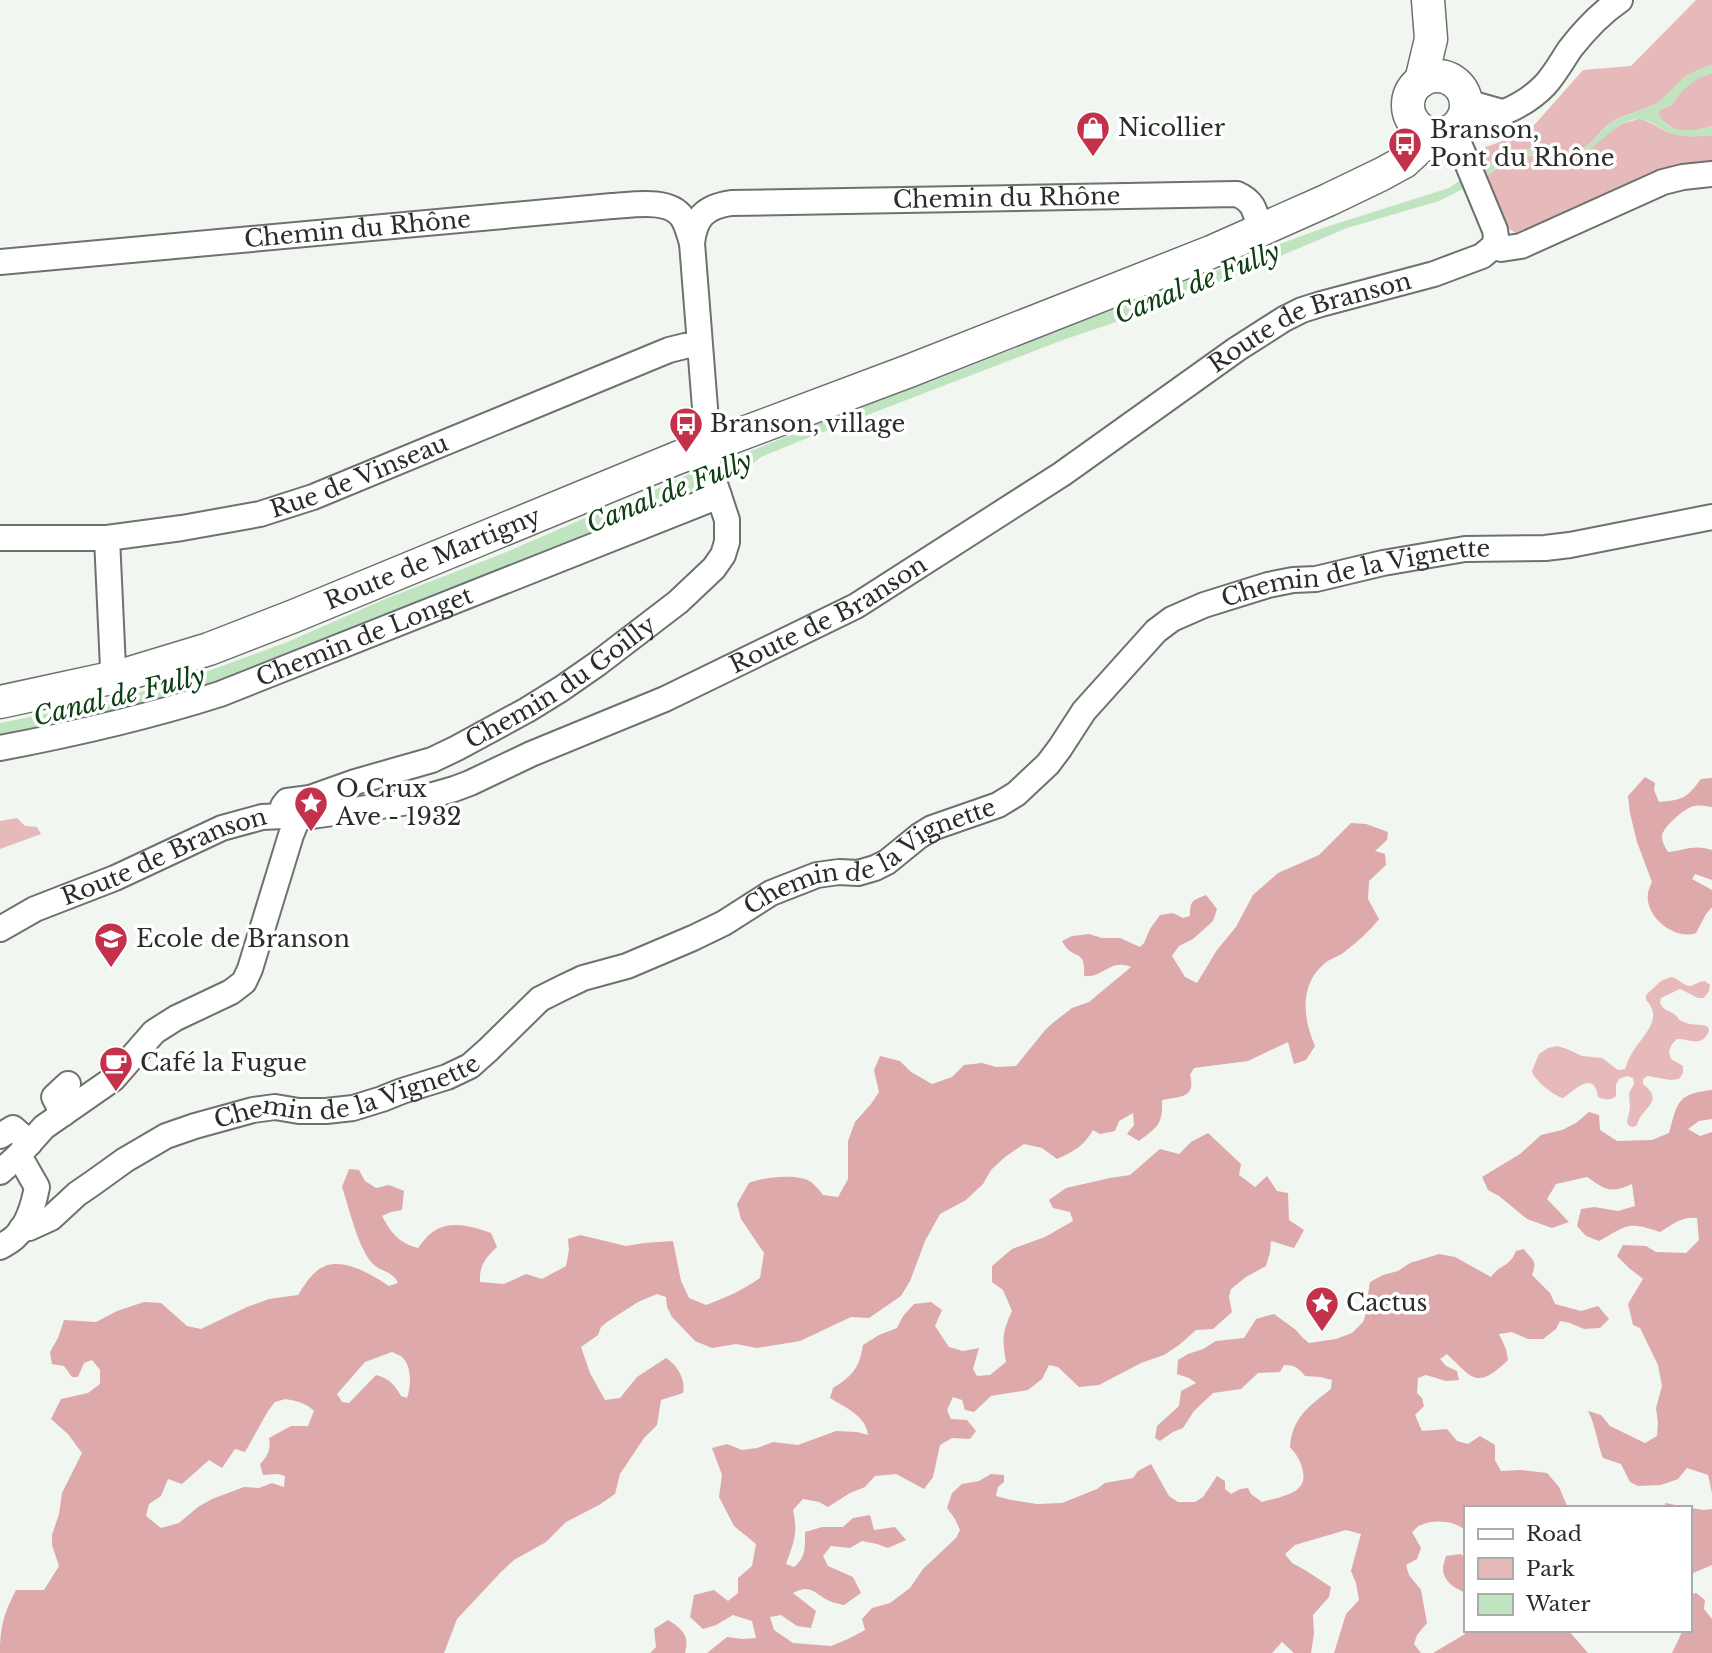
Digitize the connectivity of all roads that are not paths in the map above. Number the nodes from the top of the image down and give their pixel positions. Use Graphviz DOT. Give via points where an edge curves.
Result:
graph roads {
  1 [pos="1620,0"];
  2 [pos="1429,3"];
  3 [pos="1444,114"];
  4 [pos="1712,174"];
  5 [pos="731,204"];
  6 [pos="1260,230"];
  7 [pos="692,243"];
  8 [pos="1494,246"];
  9 [pos="0,262"];
  10 [pos="699,345"];
  11 [pos="706,451"];
  12 [pos="718,492"];
  13 [pos="1712,517"];
  14 [pos="0,538"];
  15 [pos="107,538"];
  16 [pos="115,677"];
  17 [pos="0,702"];
  18 [pos="0,748"];
  19 [pos="291,817"];
  20 [pos="0,929"];
  21 [pos="68,1084"];
  22 [pos="63,1114"];
  23 [pos="0,1136"];
  24 [pos="16,1157"];
  25 [pos="21,1229"];
  26 [pos="0,1247"];
  1 -- 3 [label="street" via="1580,37 1544,86 1522,103 1485,119"];
  2 -- 3 [label="main road"];
  3 -- 6 [label="main road, Route de Martigny" via="1405,142 1398,165"];
  3 -- 8 [label="street" via="1495,230"];
  4 -- 8 [label="street" via="1653,185 1521,246"];
  5 -- 6 [label="street, Chemin du Rhône" via="1237,194 1253,205"];
  5 -- 7 [label="street, Chemin du Goilly" via="701,216"];
  6 -- 11 [label="main road, Route de Martigny"];
  7 -- 9 [label="street, Chemin du Rhône" via="678,212 667,206 645,205"];
  7 -- 10 [label="street, Chemin du Goilly"];
  8 -- 19 [label="street, Route de Branson" via="1482,257 1434,274 1321,304 1284,319 1062,474 856,606 665,699 454,789 409,802"];
  10 -- 11 [label="street, Chemin du Goilly"];
  10 -- 15 [label="street, Rue de Vinseau" via="669,350 260,514"];
  11 -- 12 [label="street, Chemin du Goilly"];
  11 -- 16 [label="main road, Route de Martigny" via="209,649"];
  12 -- 18 [label="street, Chemin de Longet" via="220,694"];
  12 -- 19 [label="street, Chemin du Goilly" via="727,520 723,555 678,602 597,664 527,710 432,760 288,801 283,806"];
  13 -- 25 [label="street, Chemin de la Vignette" via="1570,545 1465,549 1383,563 1268,585 1203,605 1156,631 1084,711 1048,764 998,805 932,828 875,869 817,874 771,893 693,938 562,988 540,999 470,1066 447,1077 353,1108 253,1110 166,1136 77,1194 51,1218"];
  14 -- 15 [label="street, Rue de Vinseau"];
  15 -- 16 [label="street"];
  16 -- 17 [label="main road, Route de Martigny"];
  19 -- 20 [label="street, Route de Branson" via="262,817 222,828 35,909"];
  19 -- 22 [label="street" via="291,835 244,982 154,1032 113,1079"];
  21 -- 22 [label="street" via="54,1097"];
  22 -- 24 [label="street"];
  23 -- 24 [label="street" via="13,1128"];
  24 -- 25 [label="street" via="37,1187"];
  25 -- 26 [label="street"];
}
